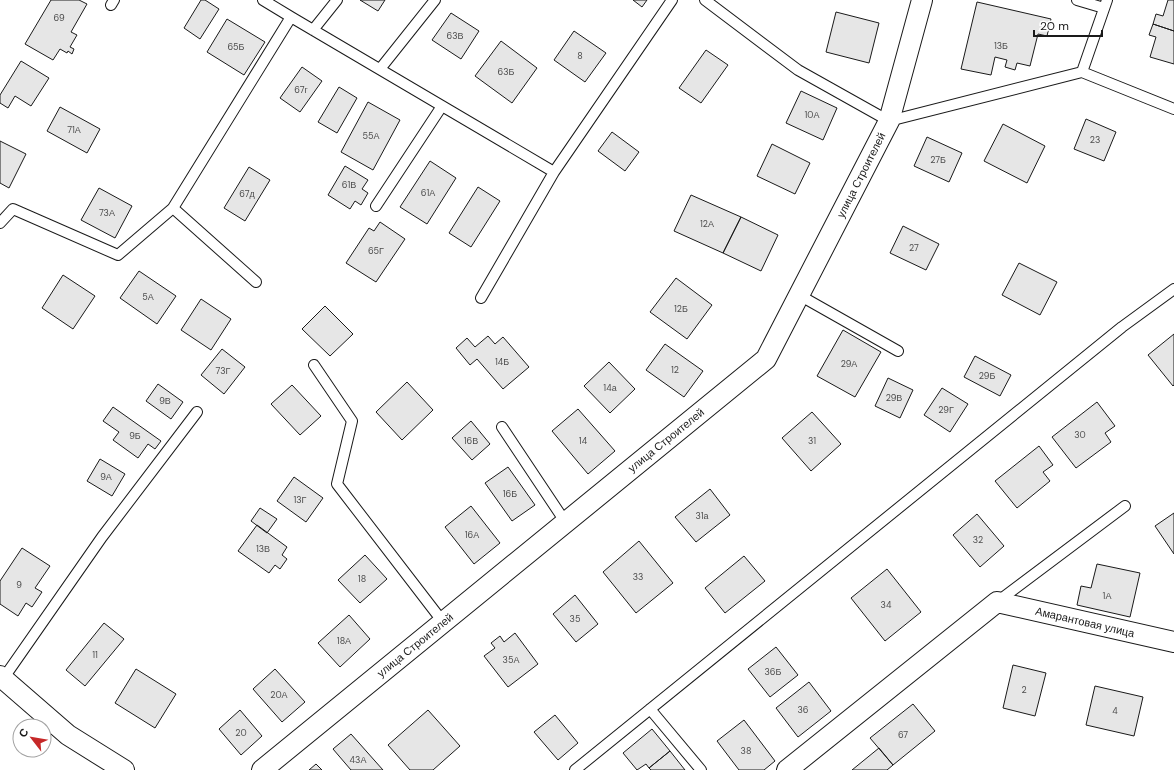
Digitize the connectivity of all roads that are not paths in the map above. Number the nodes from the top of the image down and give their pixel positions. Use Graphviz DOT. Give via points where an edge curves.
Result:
graph roads {
  1 [pos="263,0"];
  2 [pos="337,0"];
  3 [pos="435,0"];
  4 [pos="672,0"];
  5 [pos="705,0"];
  6 [pos="922,0"];
  7 [pos="1078,0"];
  8 [pos="1105,4"];
  9 [pos="291,17"];
  10 [pos="313,30"];
  11 [pos="380,69"];
  12 [pos="1082,72"];
  13 [pos="442,106"];
  14 [pos="1174,109"];
  15 [pos="889,120"];
  16 [pos="554,172"];
  17 [pos="376,206"];
  18 [pos="173,208"];
  19 [pos="0,223"];
  20 [pos="256,282"];
  21 [pos="1174,289"];
  22 [pos="799,295"];
  23 [pos="481,298"];
  24 [pos="898,351"];
  25 [pos="314,365"];
  26 [pos="197,412"];
  27 [pos="502,427"];
  28 [pos="1125,506"];
  29 [pos="566,523"];
  30 [pos="996,602"];
  31 [pos="443,622"];
  32 [pos="1174,642"];
  33 [pos="1,678"];
  34 [pos="650,709"];
  35 [pos="124,770"];
  36 [pos="262,770"];
  37 [pos="575,770"];
  38 [pos="701,770"];
  39 [pos="786,770"];
  1 -- 9 [label="lane"];
  2 -- 10 [label="lane"];
  3 -- 11 [label="lane"];
  4 -- 16 [label="lane"];
  5 -- 15 [label="lane" via="798,70"];
  6 -- 15 [label="street, улица Строителей"];
  7 -- 8 [label="lane"];
  8 -- 12 [label="lane"];
  9 -- 10 [label="lane"];
  9 -- 18 [label="lane"];
  10 -- 11 [label="lane"];
  11 -- 13 [label="lane"];
  12 -- 14 [label="lane"];
  12 -- 15 [label="lane"];
  13 -- 16 [label="lane"];
  13 -- 17 [label="lane"];
  15 -- 22 [label="street, улица Строителей"];
  16 -- 23 [label="lane"];
  18 -- 19 [label="lane" via="118,254 13,209"];
  18 -- 20 [label="lane"];
  21 -- 34 [label="lane" via="1122,327"];
  22 -- 24 [label="lane"];
  22 -- 29 [label="street, улица Строителей" via="766,359"];
  25 -- 31 [label="lane" via="352,421 337,484"];
  26 -- 33 [label="lane" via="102,537"];
  27 -- 29 [label="lane"];
  28 -- 30 [label="lane"];
  29 -- 31 [label="street, улица Строителей"];
  30 -- 32 [label="street, Амарантовая улица"];
  30 -- 39 [label="street"];
  31 -- 36 [label="street, улица Строителей"];
  33 -- 35 [label="street" via="68,735"];
  34 -- 37 [label="lane"];
  34 -- 38 [label="lane"];
}
